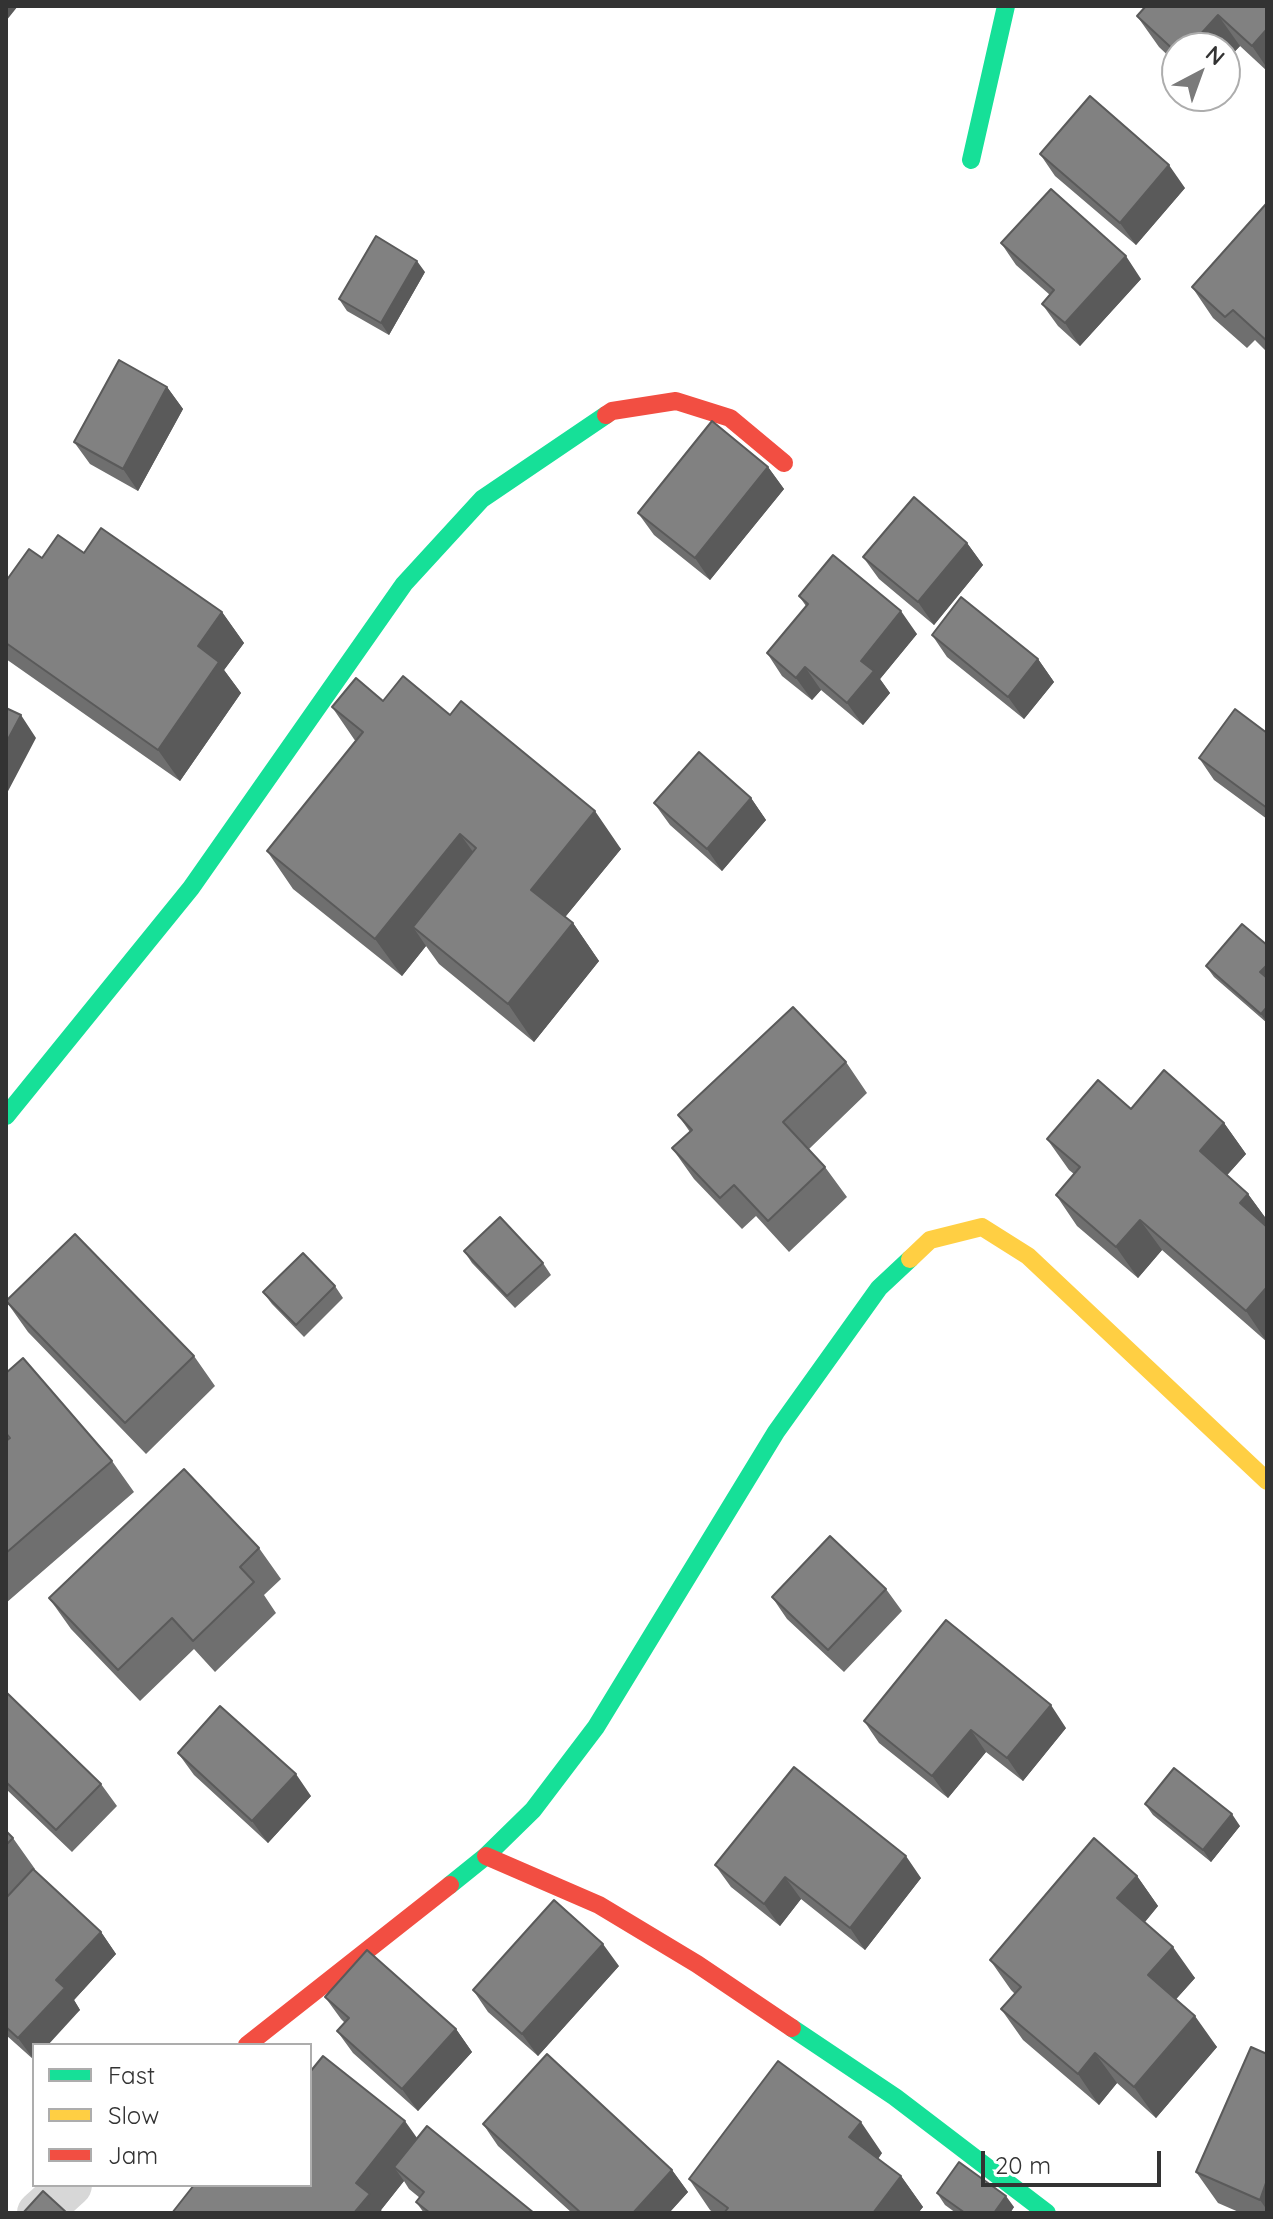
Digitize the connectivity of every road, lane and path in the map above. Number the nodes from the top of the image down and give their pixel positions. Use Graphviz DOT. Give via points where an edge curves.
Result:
graph roads {
  1 [pos="1006,6"];
  2 [pos="971,160"];
  3 [pos="784,463"];
  4 [pos="6,1116"];
  5 [pos="1267,1481"];
  6 [pos="486,1856"];
  7 [pos="250,2043"];
  8 [pos="68,2187"];
  9 [pos="39,2213"];
  10 [pos="1047,2213"];
  1 -- 2 [label="street"];
  3 -- 4 [label="street" via="730,418 676,401 612,411 482,499 404,584 191,888"];
  5 -- 6 [label="street" via="1028,1256 982,1227 930,1240 879,1288 776,1432 596,1727 533,1810"];
  6 -- 7 [label="street"];
  6 -- 10 [label="street" via="599,1905 697,1964 895,2097"];
  8 -- 9 [label="street"];
}
